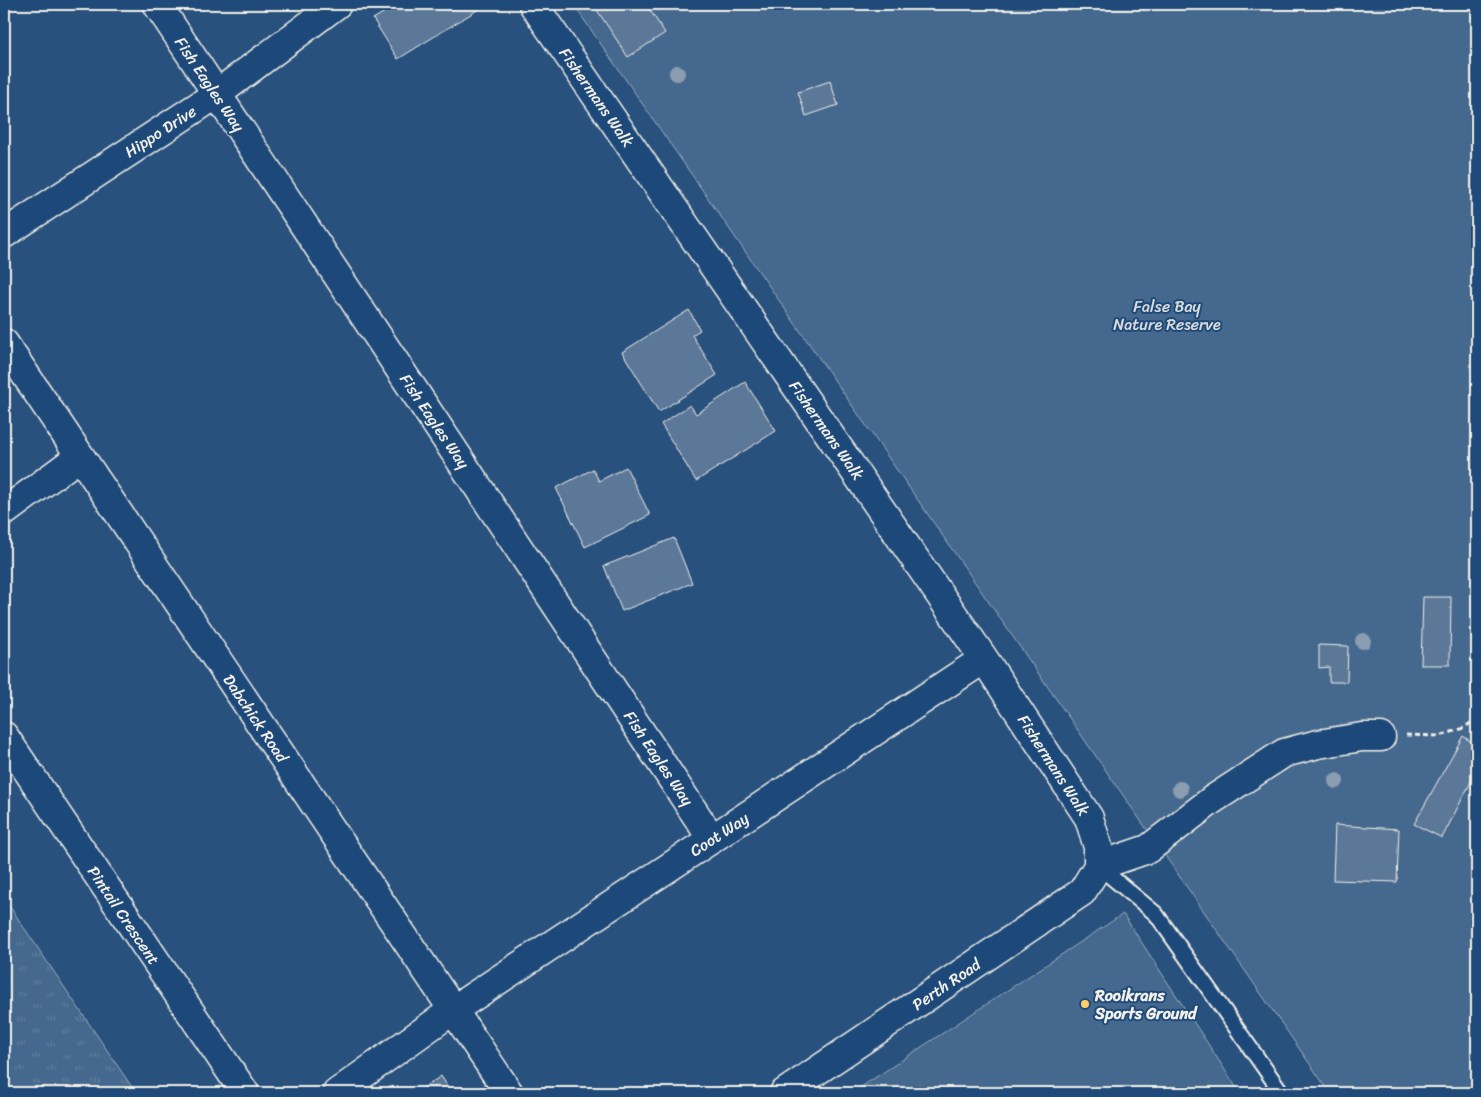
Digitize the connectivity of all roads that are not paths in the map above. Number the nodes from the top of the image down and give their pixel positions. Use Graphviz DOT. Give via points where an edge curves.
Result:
graph roads {
  1 [pos="157,4"];
  2 [pos="337,4"];
  3 [pos="533,4"];
  4 [pos="217,94"];
  5 [pos="4,234"];
  6 [pos="4,343"];
  7 [pos="80,456"];
  8 [pos="4,512"];
  9 [pos="984,659"];
  10 [pos="4,736"];
  11 [pos="1381,737"];
  12 [pos="712,838"];
  13 [pos="1098,866"];
  14 [pos="453,1010"];
  15 [pos="245,1093"];
  16 [pos="337,1093"];
  17 [pos="509,1093"];
  18 [pos="784,1093"];
  19 [pos="1282,1093"];
  1 -- 4 [label="street, Fish Eagles Way"];
  2 -- 4 [label="street, Hippo Drive"];
  3 -- 9 [label="street, Fishermans Walk"];
  4 -- 5 [label="street, Hippo Drive"];
  4 -- 12 [label="street, Fish Eagles Way"];
  6 -- 7 [label="street, Dabchick Road"];
  7 -- 8 [label="street"];
  7 -- 14 [label="street, Dabchick Road"];
  9 -- 12 [label="street, Coot Way"];
  9 -- 13 [label="street, Fishermans Walk" via="1090,818 1098,847"];
  10 -- 15 [label="street, Pintail Crescent"];
  11 -- 13 [label="street" via="1318,744 1284,753 1212,800 1148,849"];
  12 -- 14 [label="street, Coot Way"];
  13 -- 18 [label="street, Perth Road" via="1082,892"];
  13 -- 19 [label="lane" via="1156,914"];
  14 -- 16 [label="street"];
  14 -- 17 [label="street, Dabchick Road"];
}
